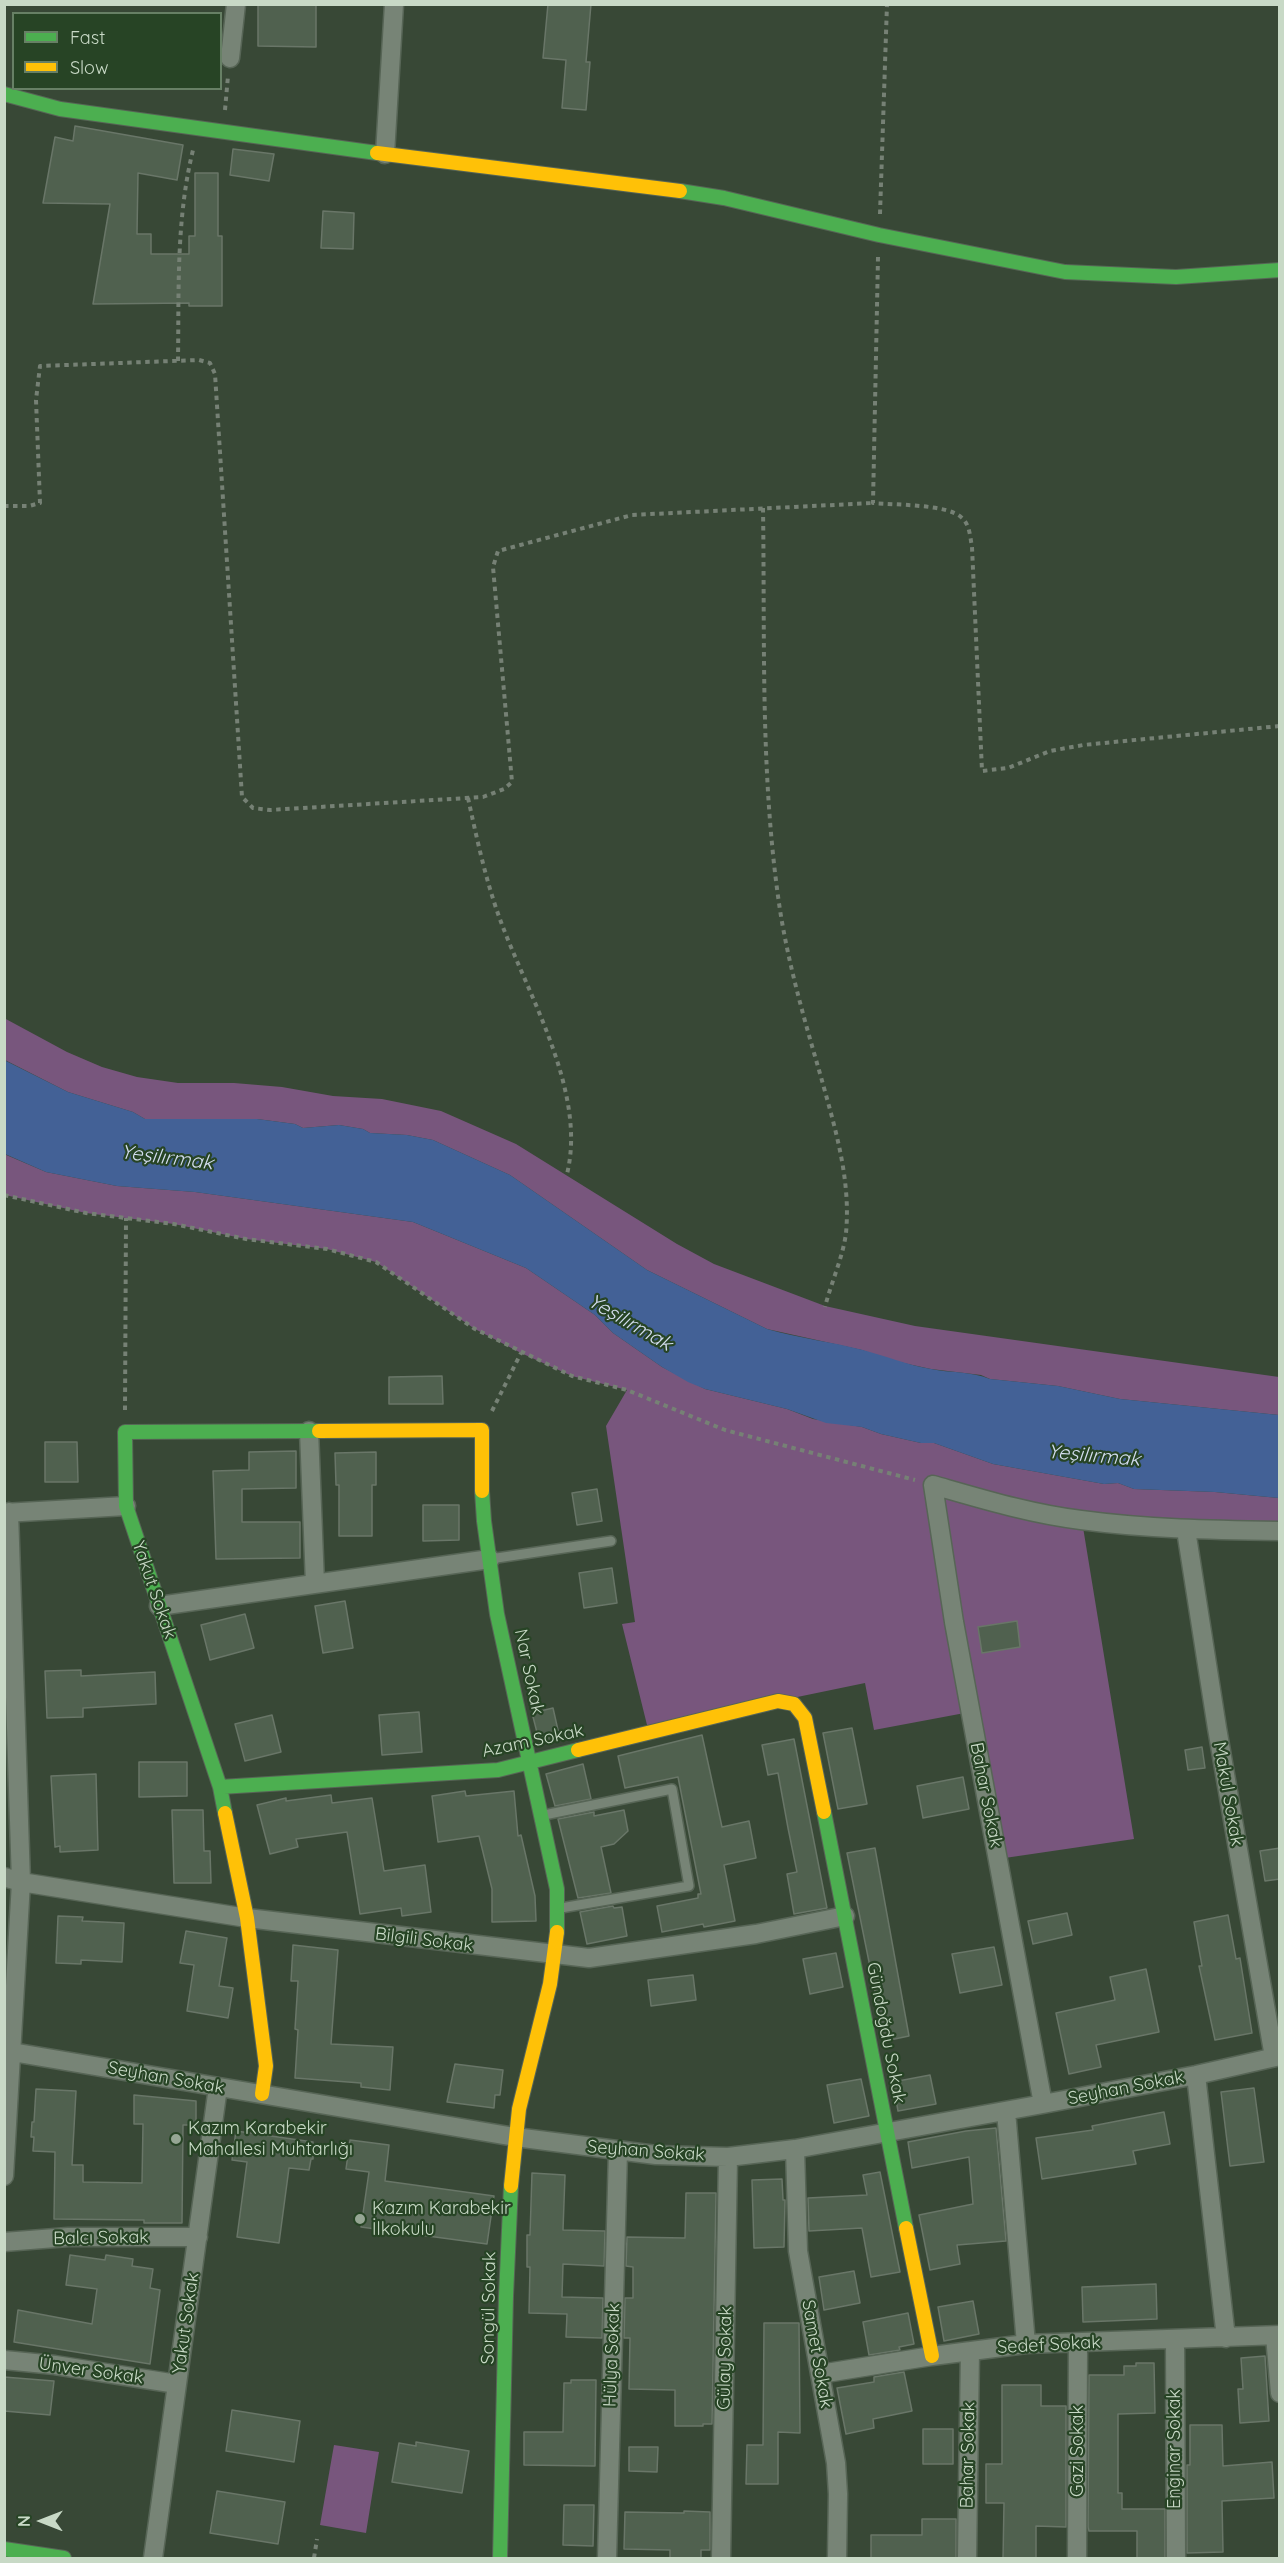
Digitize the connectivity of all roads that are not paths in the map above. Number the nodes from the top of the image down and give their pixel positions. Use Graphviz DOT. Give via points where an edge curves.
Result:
graph roads {
  1 [pos="236,4"];
  2 [pos="394,4"];
  3 [pos="230,58"];
  4 [pos="4,94"];
  5 [pos="385,154"];
  6 [pos="1280,270"];
  7 [pos="309,1431"];
  8 [pos="126,1506"];
  9 [pos="7,1512"];
  10 [pos="1186,1530"];
  11 [pos="1280,1531"];
  12 [pos="611,1541"];
  13 [pos="489,1559"];
  14 [pos="315,1584"];
  15 [pos="159,1606"];
  16 [pos="805,1718"];
  17 [pos="530,1762"];
  18 [pos="220,1787"];
  19 [pos="541,1816"];
  20 [pos="13,1879"];
  21 [pos="559,1909"];
  22 [pos="845,1916"];
  23 [pos="247,1918"];
  24 [pos="555,1955"];
  25 [pos="12,2052"];
  26 [pos="1277,2056"];
  27 [pos="1196,2075"];
  28 [pos="218,2086"];
  29 [pos="262,2094"];
  30 [pos="1043,2104"];
  31 [pos="1006,2111"];
  32 [pos="888,2132"];
  33 [pos="515,2137"];
  34 [pos="795,2149"];
  35 [pos="618,2151"];
  36 [pos="729,2157"];
  37 [pos="4,2176"];
  38 [pos="198,2237"];
  39 [pos="4,2242"];
  40 [pos="1277,2335"];
  41 [pos="1226,2338"];
  42 [pos="1175,2340"];
  43 [pos="1078,2343"];
  44 [pos="1026,2344"];
  45 [pos="970,2351"];
  46 [pos="932,2356"];
  47 [pos="4,2360"];
  48 [pos="820,2374"];
  49 [pos="177,2384"];
  50 [pos="1280,2392"];
  51 [pos="15,2553"];
  52 [pos="64,2559"];
  53 [pos="153,2559"];
  54 [pos="500,2559"];
  55 [pos="607,2559"];
  56 [pos="721,2559"];
  57 [pos="837,2559"];
  58 [pos="967,2559"];
  59 [pos="1077,2559"];
  60 [pos="1176,2559"];
  1 -- 3 [label="street"];
  2 -- 5 [label="street"];
  4 -- 5 [label="street" via="60,109"];
  5 -- 6 [label="street" via="640,184 724,198 879,235 1065,272 1176,277"];
  7 -- 8 [label="street, Yakut Sokak" via="125,1432"];
  7 -- 13 [label="street, Nar Sokak" via="482,1430"];
  7 -- 14 [label="street"];
  8 -- 9 [label="street"];
  8 -- 15 [label="street, Yakut Sokak"];
  9 -- 20 [label="street"];
  10 -- 11 [label="street"];
  10 -- 26 [label="street, Makul Sokak" via="1217,1728"];
  10 -- 30 [label="street, Bahar Sokak" via="1082,1521 1031,1512 933,1485 954,1622"];
  12 -- 13 [label="lane"];
  13 -- 14 [label="street"];
  13 -- 17 [label="street, Nar Sokak"];
  14 -- 15 [label="street"];
  15 -- 18 [label="street, Yakut Sokak"];
  16 -- 17 [label="street, Azam Sokak" via="794,1704 778,1701"];
  16 -- 22 [label="street, Gündoğdu Sokak"];
  17 -- 18 [label="street, Azam Sokak" via="498,1770"];
  17 -- 19 [label="street, Nar Sokak"];
  18 -- 23 [label="street, Yakut Sokak"];
  19 -- 21 [label="street, Nar Sokak"];
  19 -- 21 [label="lane" via="672,1789 688,1886"];
  20 -- 23 [label="street, Bilgili Sokak"];
  20 -- 25 [label="street"];
  21 -- 24 [label="street, Nar Sokak"];
  22 -- 24 [label="street, Bilgili Sokak" via="756,1934 589,1958"];
  22 -- 32 [label="street, Gündoğdu Sokak"];
  23 -- 24 [label="street, Bilgili Sokak"];
  23 -- 29 [label="street, Yakut Sokak" via="266,2066"];
  24 -- 33 [label="street, Songül Sokak"];
  25 -- 28 [label="street, Seyhan Sokak"];
  25 -- 37 [label="street"];
  26 -- 27 [label="street, Seyhan Sokak"];
  27 -- 30 [label="street, Seyhan Sokak"];
  27 -- 41 [label="street"];
  28 -- 29 [label="street, Seyhan Sokak"];
  28 -- 38 [label="street, Yakut Sokak"];
  29 -- 33 [label="street, Seyhan Sokak"];
  30 -- 31 [label="street, Seyhan Sokak"];
  31 -- 32 [label="street, Seyhan Sokak"];
  31 -- 44 [label="street"];
  32 -- 34 [label="street, Seyhan Sokak"];
  32 -- 46 [label="street, Gündoğdu Sokak"];
  33 -- 35 [label="street, Seyhan Sokak"];
  33 -- 54 [label="street, Songül Sokak" via="508,2245"];
  34 -- 36 [label="street, Seyhan Sokak"];
  34 -- 48 [label="street, Samet Sokak" via="798,2251"];
  35 -- 36 [label="street, Seyhan Sokak"];
  35 -- 55 [label="street, Hülya Sokak"];
  36 -- 56 [label="street, Gülay Sokak"];
  38 -- 39 [label="street, Balcı Sokak" via="68,2237"];
  38 -- 49 [label="street, Yakut Sokak"];
  40 -- 41 [label="street, Sedef Sokak"];
  40 -- 50 [label="street"];
  41 -- 42 [label="street, Sedef Sokak"];
  42 -- 43 [label="street, Sedef Sokak"];
  42 -- 60 [label="street, Enginar Sokak"];
  43 -- 44 [label="street, Sedef Sokak"];
  43 -- 59 [label="street, Gazi Sokak"];
  44 -- 45 [label="street, Sedef Sokak"];
  45 -- 46 [label="street, Sedef Sokak"];
  45 -- 58 [label="street, Bahar Sokak"];
  46 -- 48 [label="street, Sedef Sokak"];
  47 -- 49 [label="street, Ünver Sokak"];
  48 -- 57 [label="street, Samet Sokak" via="836,2463"];
  49 -- 53 [label="street, Yakut Sokak"];
  51 -- 52 [label="street"];
}
